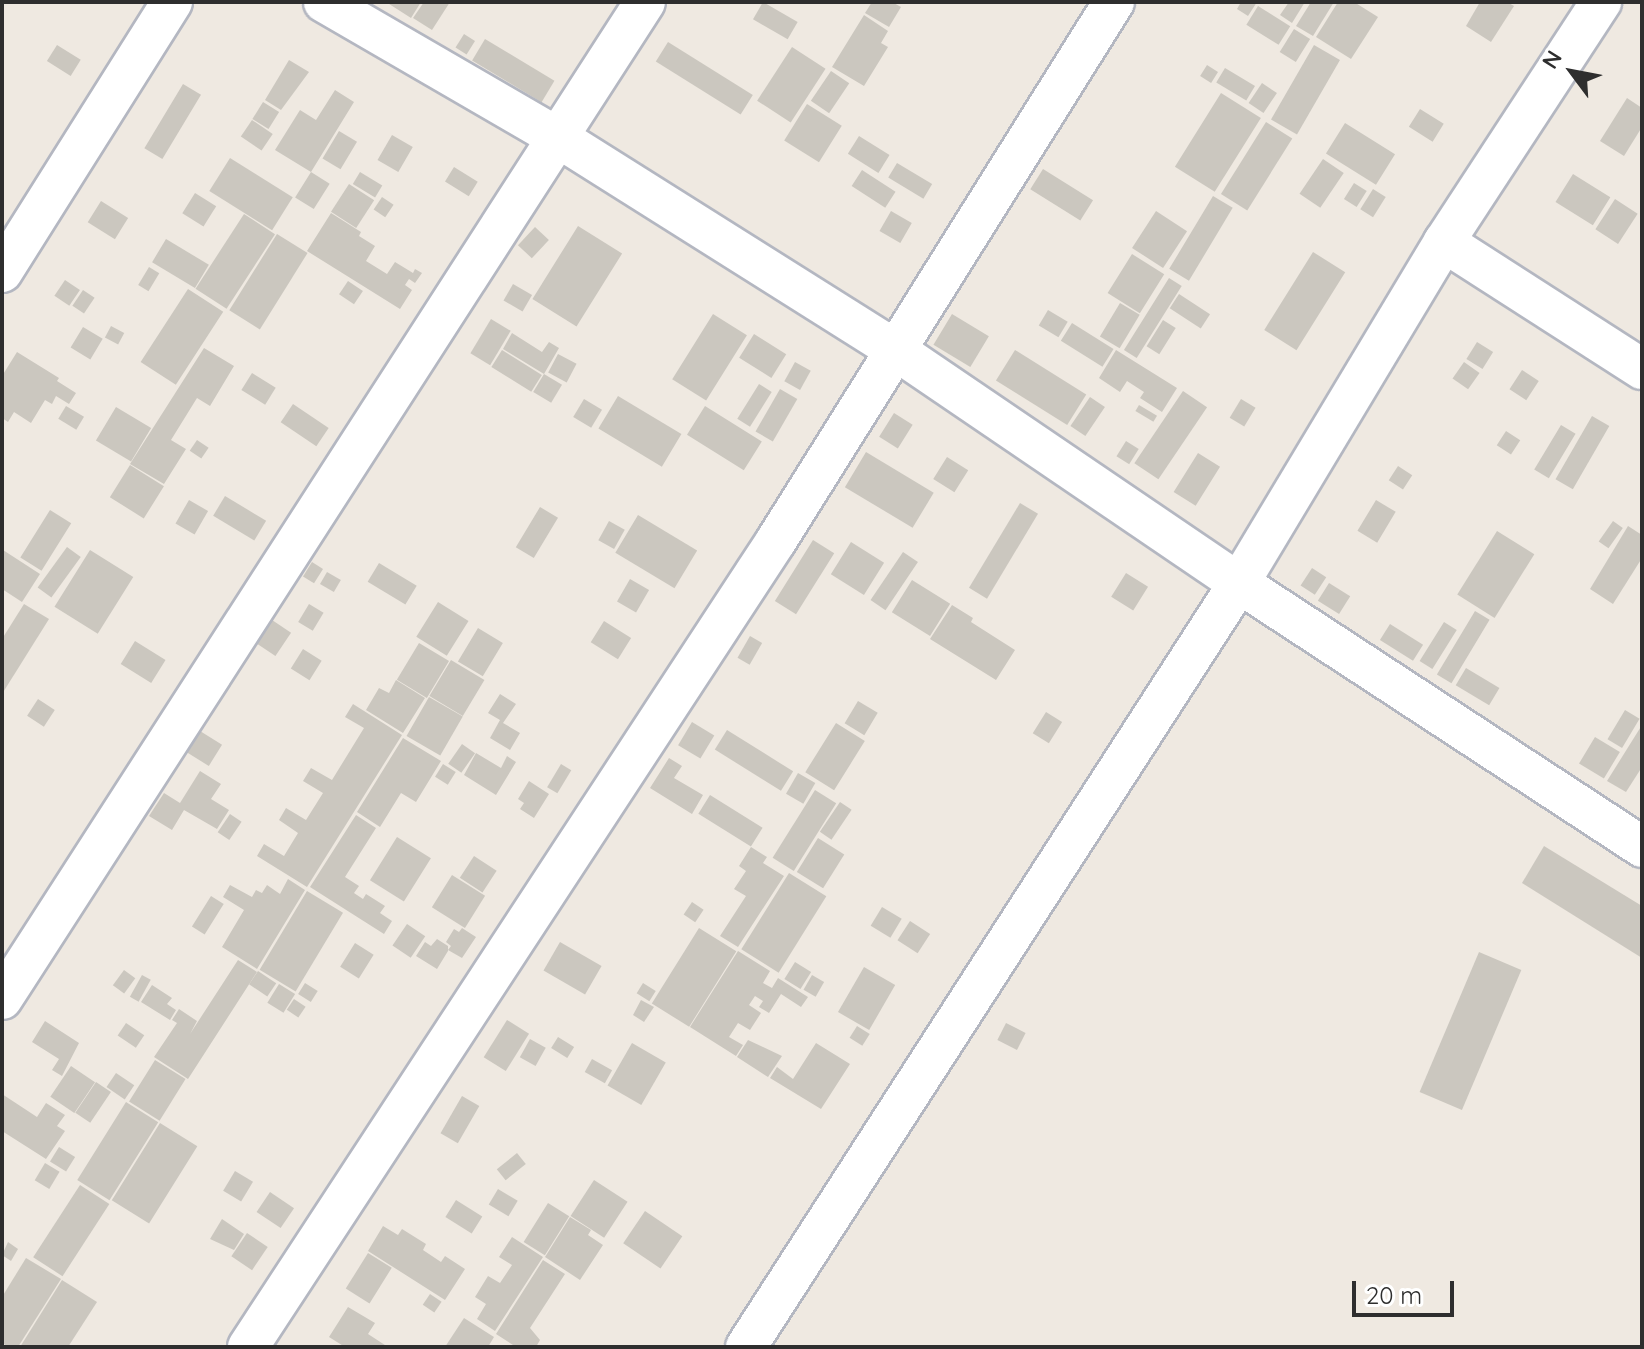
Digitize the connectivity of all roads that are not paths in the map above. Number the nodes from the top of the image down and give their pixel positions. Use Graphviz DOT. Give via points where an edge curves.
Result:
graph roads {
  1 [pos="172,2"];
  2 [pos="324,2"];
  3 [pos="645,2"];
  4 [pos="1114,2"];
  5 [pos="1601,2"];
  6 [pos="559,138"];
  7 [pos="1444,242"];
  8 [pos="2,272"];
  9 [pos="897,351"];
  10 [pos="1642,369"];
  11 [pos="1239,583"];
  12 [pos="1642,847"];
  13 [pos="2,999"];
  14 [pos="248,1347"];
  15 [pos="746,1347"];
  1 -- 8 [label="street"];
  2 -- 6 [label="street"];
  3 -- 6 [label="street"];
  4 -- 9 [label="street"];
  5 -- 7 [label="street"];
  6 -- 9 [label="street"];
  6 -- 13 [label="street"];
  7 -- 10 [label="street"];
  7 -- 11 [label="street"];
  9 -- 11 [label="street"];
  9 -- 14 [label="street"];
  11 -- 12 [label="street"];
  11 -- 15 [label="street"];
}
